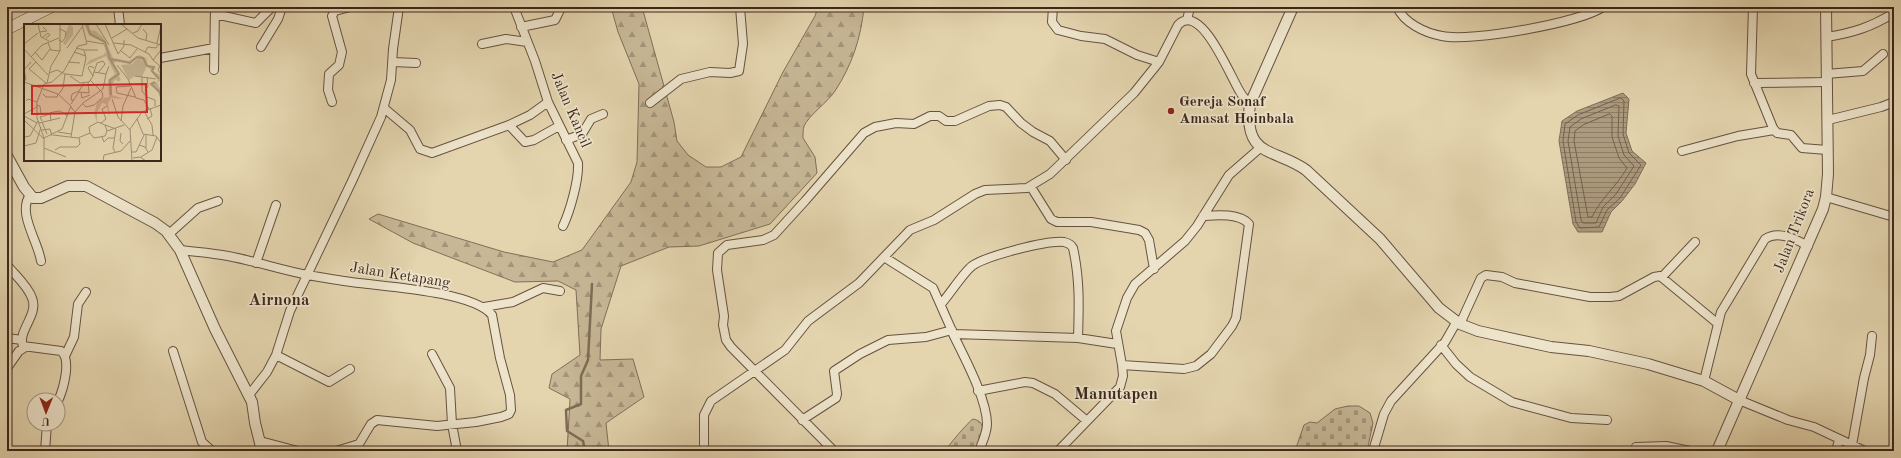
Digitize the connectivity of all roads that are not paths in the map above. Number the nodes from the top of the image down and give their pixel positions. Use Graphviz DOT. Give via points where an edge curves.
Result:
graph roads {
  1 [pos="118,7"];
  2 [pos="272,7"];
  3 [pos="282,7"];
  4 [pos="350,7"];
  5 [pos="514,7"];
  6 [pos="740,7"];
  7 [pos="1053,7"];
  8 [pos="1190,7"];
  9 [pos="1293,7"];
  10 [pos="1397,7"];
  11 [pos="1603,7"];
  12 [pos="1753,7"];
  13 [pos="1826,7"];
  14 [pos="45,8"];
  15 [pos="397,8"];
  16 [pos="215,11"];
  17 [pos="559,12"];
  18 [pos="1894,13"];
  19 [pos="1186,20"];
  20 [pos="120,24"];
  21 [pos="521,27"];
  22 [pos="7,29"];
  23 [pos="1826,37"];
  24 [pos="527,42"];
  25 [pos="482,44"];
  26 [pos="262,47"];
  27 [pos="214,48"];
  28 [pos="1883,54"];
  29 [pos="161,58"];
  30 [pos="393,62"];
  31 [pos="1159,62"];
  32 [pos="416,64"];
  33 [pos="214,70"];
  34 [pos="1826,78"];
  35 [pos="1754,83"];
  36 [pos="332,102"];
  37 [pos="548,102"];
  38 [pos="1894,102"];
  39 [pos="650,103"];
  40 [pos="1250,104"];
  41 [pos="384,108"];
  42 [pos="603,114"];
  43 [pos="1828,120"];
  44 [pos="509,125"];
  45 [pos="558,126"];
  46 [pos="1774,130"];
  47 [pos="566,140"];
  48 [pos="1260,148"];
  49 [pos="1827,150"];
  50 [pos="1682,151"];
  51 [pos="7,156"];
  52 [pos="1066,160"];
  53 [pos="1031,187"];
  54 [pos="30,195"];
  55 [pos="1826,197"];
  56 [pos="218,201"];
  57 [pos="276,205"];
  58 [pos="1203,216"];
  59 [pos="1894,217"];
  60 [pos="562,226"];
  61 [pos="169,234"];
  62 [pos="1695,242"];
  63 [pos="1808,246"];
  64 [pos="180,250"];
  65 [pos="884,257"];
  66 [pos="40,261"];
  67 [pos="256,263"];
  68 [pos="7,266"];
  69 [pos="1154,269"];
  70 [pos="306,274"];
  71 [pos="1662,277"];
  72 [pos="560,291"];
  73 [pos="86,292"];
  74 [pos="940,304"];
  75 [pos="484,307"];
  76 [pos="1458,323"];
  77 [pos="1718,323"];
  78 [pos="952,332"];
  79 [pos="1872,336"];
  80 [pos="7,338"];
  81 [pos="1078,338"];
  82 [pos="23,344"];
  83 [pos="1117,344"];
  84 [pos="1442,345"];
  85 [pos="173,351"];
  86 [pos="432,354"];
  87 [pos="276,355"];
  88 [pos="66,356"];
  89 [pos="1122,365"];
  90 [pos="7,368"];
  91 [pos="350,369"];
  92 [pos="756,371"];
  93 [pos="1704,381"];
  94 [pos="978,391"];
  95 [pos="62,392"];
  96 [pos="249,395"];
  97 [pos="1739,400"];
  98 [pos="802,420"];
  99 [pos="1607,420"];
  100 [pos="1087,421"];
  101 [pos="452,424"];
  102 [pos="46,432"];
  103 [pos="1839,440"];
  104 [pos="1852,445"];
  105 [pos="261,446"];
  106 [pos="1636,447"];
  107 [pos="45,451"];
  108 [pos="212,451"];
  109 [pos="298,451"];
  110 [pos="336,451"];
  111 [pos="457,451"];
  112 [pos="704,451"];
  113 [pos="834,451"];
  114 [pos="979,451"];
  115 [pos="1058,451"];
  116 [pos="1373,451"];
  117 [pos="1690,451"];
  118 [pos="1717,451"];
  119 [pos="1836,451"];
  120 [pos="1865,451"];
  1 -- 20 [label="street"];
  2 -- 16 [label="street" via="256,23"];
  3 -- 26 [label="street"];
  4 -- 36 [label="street" via="335,11 332,16 342,52 339,65 329,74 328,90"];
  5 -- 21 [label="street, Jalan Kancil"];
  6 -- 39 [label="street" via="743,44 739,71 710,72 681,79"];
  7 -- 31 [label="street" via="1052,22 1058,30 1105,39 1137,55"];
  8 -- 19 [label="street"];
  9 -- 40 [label="street"];
  10 -- 11 [label="street" via="1401,14 1417,27 1443,36 1457,37 1559,23"];
  12 -- 35 [label="street" via="1750,67"];
  13 -- 23 [label="street, Jalan Trikora"];
  14 -- 22 [label="main road"];
  15 -- 30 [label="street"];
  16 -- 27 [label="street"];
  17 -- 21 [label="street" via="555,20"];
  18 -- 23 [label="street" via="1850,34"];
  19 -- 31 [label="street" via="1178,25"];
  19 -- 40 [label="street" via="1194,21 1209,37 1241,95"];
  21 -- 24 [label="street, Jalan Kancil"];
  23 -- 34 [label="street, Jalan Trikora"];
  24 -- 25 [label="street" via="506,39"];
  24 -- 37 [label="street, Jalan Kancil"];
  27 -- 29 [label="street"];
  27 -- 33 [label="street"];
  28 -- 34 [label="street" via="1863,71"];
  30 -- 32 [label="street"];
  30 -- 41 [label="street"];
  31 -- 52 [label="street" via="1134,93"];
  34 -- 35 [label="street"];
  34 -- 43 [label="street, Jalan Trikora"];
  35 -- 46 [label="street"];
  37 -- 44 [label="street" via="530,115"];
  37 -- 45 [label="street, Jalan Kancil"];
  38 -- 43 [label="street"];
  40 -- 48 [label="street" via="1250,127"];
  41 -- 44 [label="street" via="410,130 420,149 432,153"];
  41 -- 70 [label="street" via="353,179"];
  42 -- 47 [label="street" via="592,119 582,134"];
  43 -- 49 [label="street, Jalan Trikora"];
  44 -- 45 [label="street" via="522,140 530,142"];
  45 -- 47 [label="street, Jalan Kancil"];
  46 -- 49 [label="street" via="1790,135 1802,148"];
  46 -- 50 [label="street" via="1738,136"];
  47 -- 60 [label="street, Jalan Kancil" via="578,163 578,173 568,215"];
  48 -- 58 [label="street" via="1229,175"];
  48 -- 76 [label="street" via="1306,170 1380,239 1439,308"];
  49 -- 55 [label="street, Jalan Trikora"];
  51 -- 54 [label="street"];
  52 -- 53 [label="street"];
  52 -- 92 [label="street" via="1050,141 1033,132 1006,107 1000,105 989,106 955,121 930,116 914,124 896,123 866,130 774,234 762,240 727,245 718,253 717,270 726,340"];
  53 -- 65 [label="street" via="1018,190 991,189 974,194 944,214 910,230"];
  53 -- 69 [label="street" via="1051,219 1057,222 1091,222 1145,233 1149,240"];
  54 -- 61 [label="street" via="38,199 68,186 86,186 131,209"];
  54 -- 66 [label="street" via="26,213"];
  55 -- 59 [label="street"];
  55 -- 63 [label="street, Jalan Trikora"];
  56 -- 61 [label="street" via="198,208"];
  57 -- 67 [label="street"];
  58 -- 69 [label="street" via="1184,241"];
  58 -- 89 [label="street" via="1232,217 1249,224 1236,318 1232,326 1211,354 1192,368"];
  61 -- 64 [label="street"];
  62 -- 71 [label="street"];
  63 -- 77 [label="street" via="1786,236 1766,237 1726,303"];
  63 -- 97 [label="street, Jalan Trikora"];
  64 -- 67 [label="street, Jalan Ketapang" via="228,256"];
  64 -- 96 [label="street" via="215,329"];
  65 -- 74 [label="street" via="929,284"];
  65 -- 92 [label="street" via="858,283 808,321 785,350"];
  67 -- 70 [label="street, Jalan Ketapang"];
  68 -- 82 [label="street" via="34,302"];
  69 -- 83 [label="street" via="1135,284 1127,298 1116,331"];
  70 -- 75 [label="street, Jalan Ketapang" via="422,290"];
  70 -- 87 [label="street" via="290,311"];
  71 -- 76 [label="street" via="1654,277 1619,296 1590,297 1486,275 1481,278"];
  71 -- 77 [label="street"];
  72 -- 75 [label="street" via="543,288 512,302"];
  73 -- 88 [label="street" via="78,304 74,337"];
  74 -- 78 [label="street"];
  74 -- 81 [label="street" via="973,266 1036,245 1064,242 1071,244 1073,248 1079,278"];
  75 -- 101 [label="street" via="494,318 511,410 507,416"];
  76 -- 84 [label="street"];
  76 -- 93 [label="street" via="1478,331 1550,347 1589,351 1648,364"];
  77 -- 93 [label="street"];
  78 -- 81 [label="street"];
  78 -- 94 [label="street" via="971,370"];
  78 -- 98 [label="street" via="888,340 860,354 834,371 836,398"];
  79 -- 104 [label="street"];
  80 -- 82 [label="street"];
  81 -- 83 [label="street"];
  82 -- 88 [label="street" via="61,351"];
  82 -- 90 [label="street"];
  83 -- 89 [label="street"];
  84 -- 99 [label="street" via="1470,377 1512,402 1571,418"];
  84 -- 116 [label="street" via="1391,401 1384,414"];
  85 -- 108 [label="street" via="202,442"];
  86 -- 101 [label="street" via="450,388"];
  87 -- 91 [label="street" via="329,382"];
  87 -- 96 [label="street" via="267,372"];
  88 -- 95 [label="street"];
  89 -- 100 [label="street" via="1120,387"];
  92 -- 98 [label="street"];
  92 -- 112 [label="street" via="714,398 707,406 704,416"];
  93 -- 97 [label="street"];
  94 -- 100 [label="street" via="1025,382 1033,383 1055,394"];
  94 -- 114 [label="street" via="987,423"];
  96 -- 105 [label="street"];
  97 -- 103 [label="street" via="1788,420 1814,427"];
  97 -- 118 [label="street, Jalan Trikora"];
  98 -- 113 [label="street"];
  100 -- 115 [label="street"];
  101 -- 110 [label="street" via="430,426 377,420 368,427 359,444"];
  101 -- 111 [label="street"];
  102 -- 107 [label="street"];
  103 -- 104 [label="street"];
  103 -- 119 [label="street"];
  104 -- 120 [label="street"];
  105 -- 109 [label="street"];
  106 -- 117 [label="street" via="1666,446"];
}
